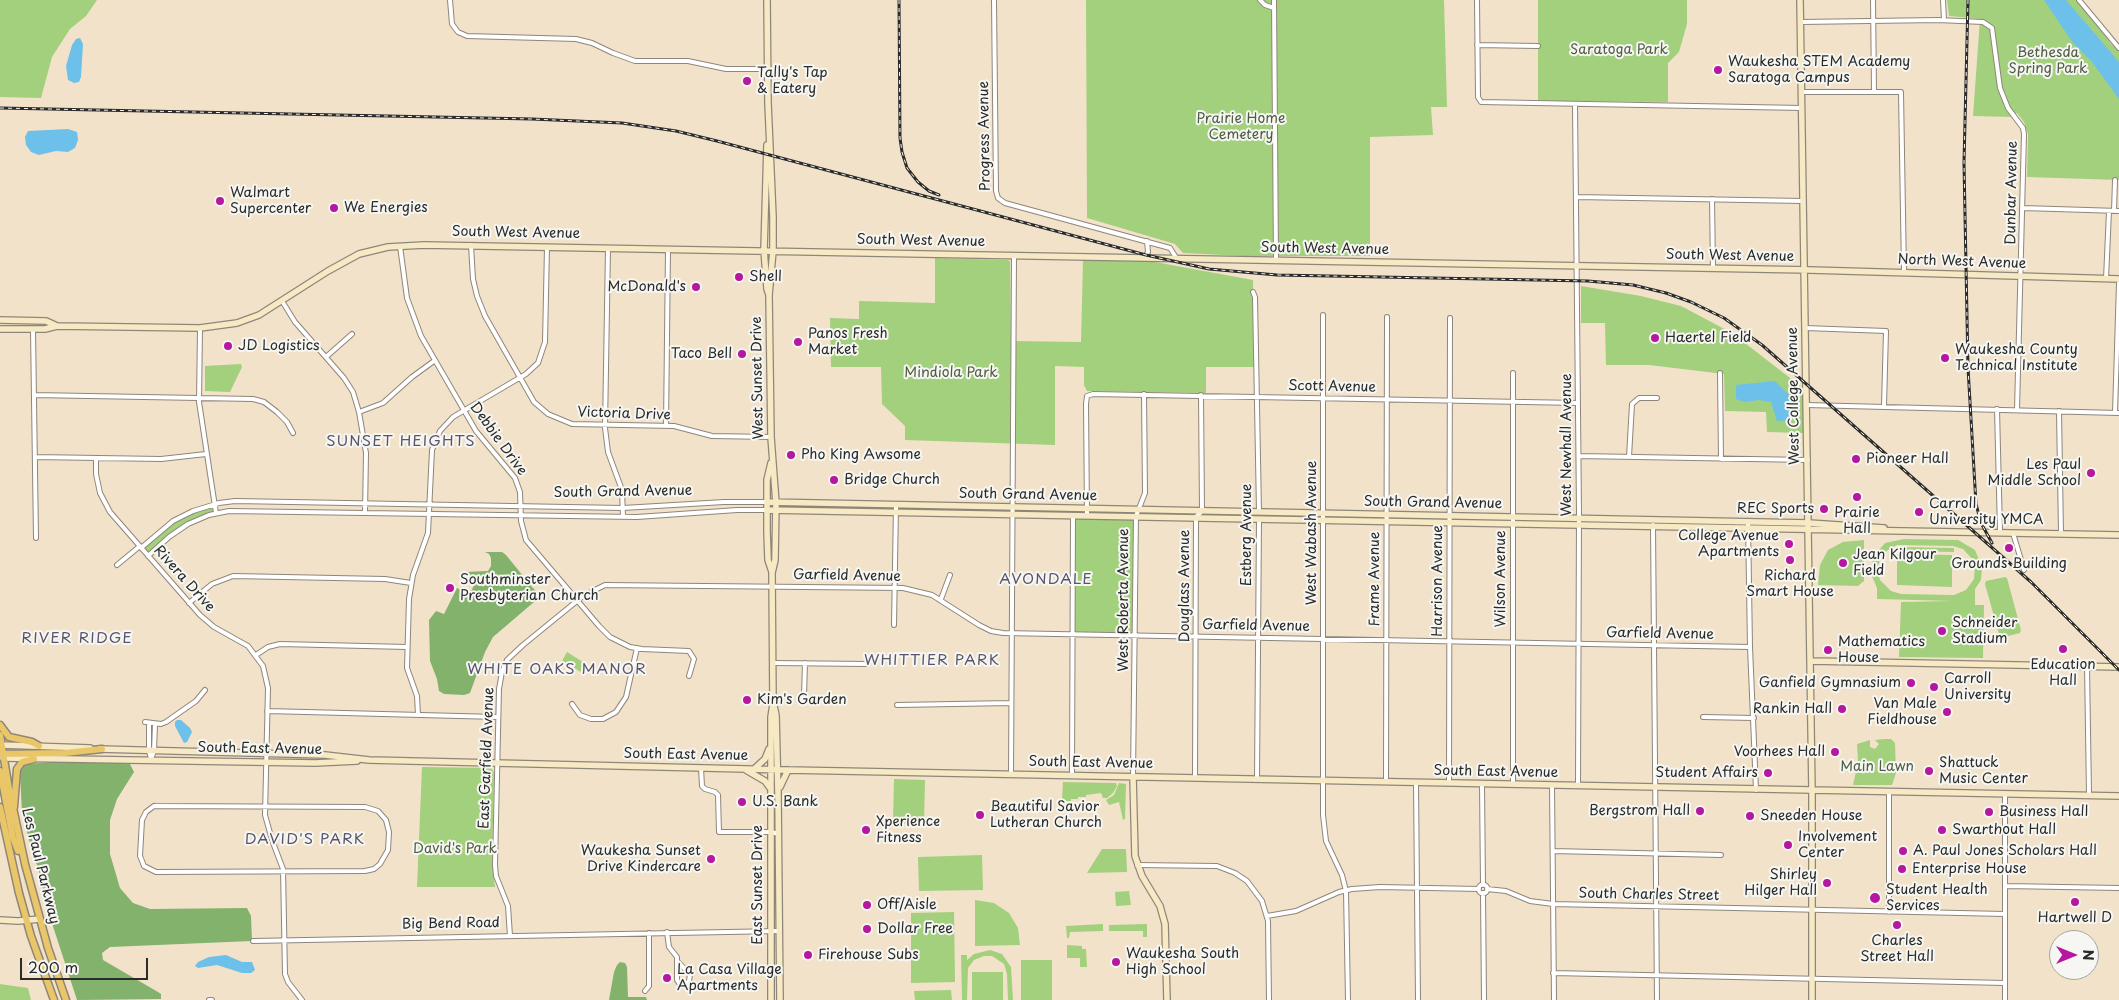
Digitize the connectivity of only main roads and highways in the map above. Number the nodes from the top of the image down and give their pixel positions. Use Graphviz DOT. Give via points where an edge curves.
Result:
graph roads {
  1 [pos="0,725"];
  2 [pos="0,735"];
  3 [pos="38,746"];
  4 [pos="102,749"];
  5 [pos="1,752"];
  6 [pos="34,758"];
  7 [pos="0,771"];
  8 [pos="0,807"];
  9 [pos="14,813"];
  10 [pos="27,873"];
  11 [pos="54,1000"];
  12 [pos="66,1000"];
  1 -- 3 [label="main road" via="9,737"];
  2 -- 5 [label="main road, Les Paul Parkway"];
  4 -- 5 [label="main road" via="64,753"];
  5 -- 9 [label="main road, Les Paul Parkway"];
  6 -- 9 [label="main road" via="22,762 17,769"];
  7 -- 10 [label="main road" via="13,838"];
  8 -- 11 [label="main road, Les Paul Parkway" via="27,920"];
  9 -- 10 [label="main road, Les Paul Parkway"];
  10 -- 12 [label="main road, Les Paul Parkway"];
}
